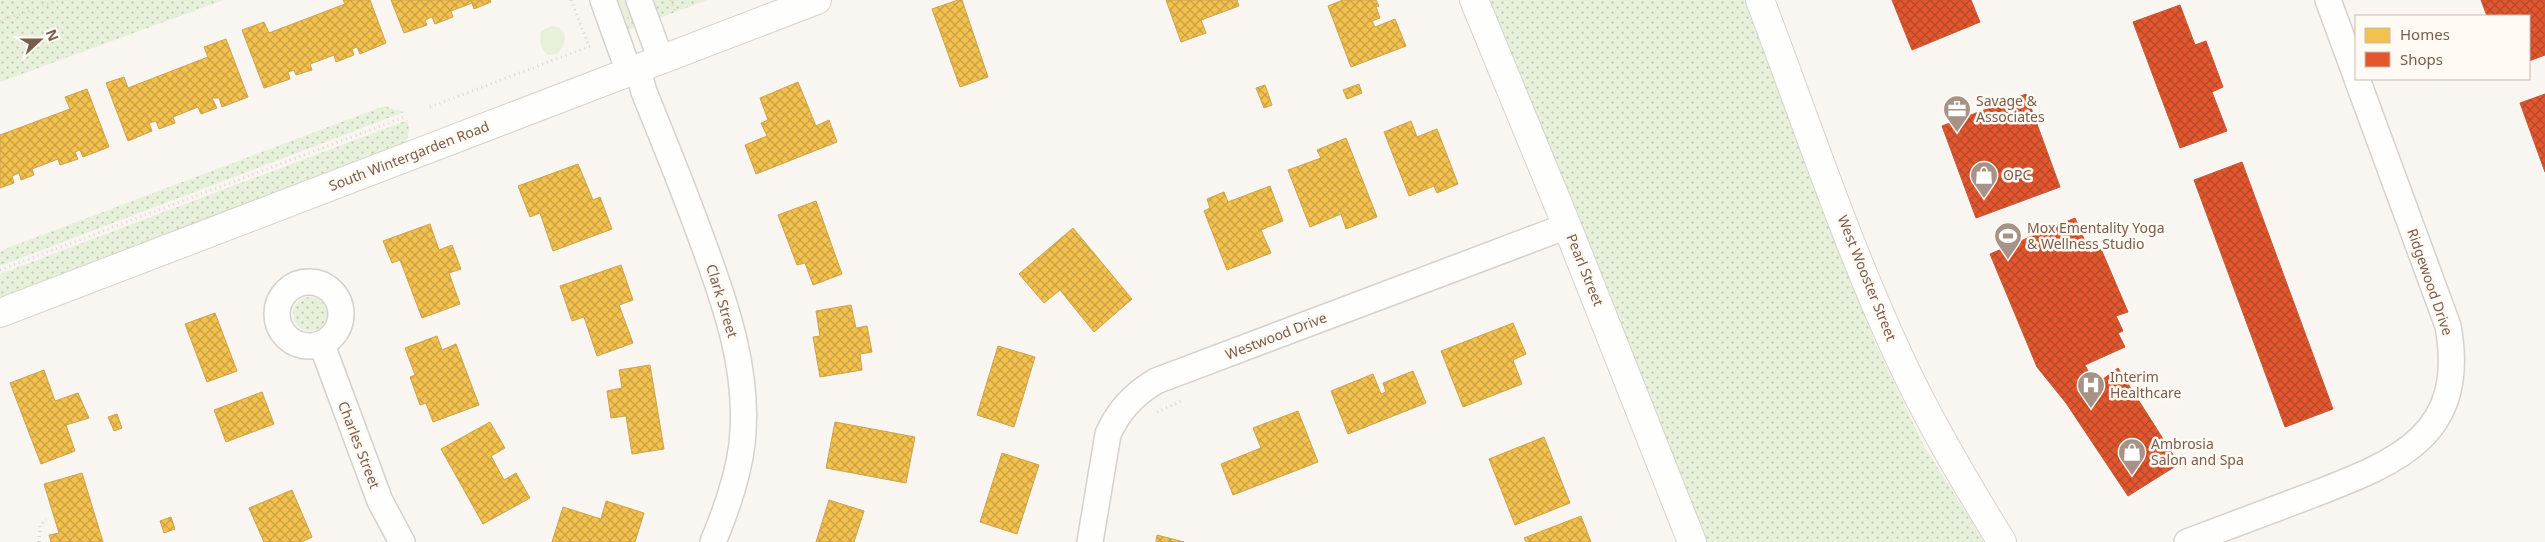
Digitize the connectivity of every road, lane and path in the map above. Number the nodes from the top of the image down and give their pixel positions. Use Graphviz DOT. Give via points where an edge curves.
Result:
graph roads {
  1 [pos="60,0"];
  2 [pos="571,0"];
  3 [pos="603,0"];
  4 [pos="640,0"];
  5 [pos="671,0"];
  6 [pos="817,0"];
  7 [pos="1474,0"];
  8 [pos="1760,0"];
  9 [pos="2328,0"];
  10 [pos="676,13"];
  11 [pos="0,21"];
  12 [pos="596,44"];
  13 [pos="589,46"];
  14 [pos="643,67"];
  15 [pos="2355,73"];
  16 [pos="2358,80"];
  17 [pos="430,107"];
  18 [pos="407,116"];
  19 [pos="1567,226"];
  20 [pos="0,270"];
  21 [pos="0,313"];
  22 [pos="322,344"];
  23 [pos="1188,398"];
  24 [pos="1155,414"];
  25 [pos="46,519"];
  26 [pos="39,542"];
  27 [pos="402,542"];
  28 [pos="713,542"];
  29 [pos="1090,542"];
  30 [pos="1692,542"];
  31 [pos="2002,542"];
  32 [pos="2186,542"];
  1 -- 11 [label="path"];
  2 -- 13 [label="path"];
  3 -- 14 [label="street"];
  4 -- 14 [label="street"];
  5 -- 10 [label="path"];
  6 -- 14 [label="street, South Wintergarden Road"];
  7 -- 19 [label="street, Pearl Street"];
  8 -- 31 [label="street, West Wooster Street" via="1867,284 1940,438"];
  9 -- 15 [label="street, Ridgewood Drive"];
  12 -- 13 [label="path"];
  13 -- 17 [label="path"];
  14 -- 21 [label="street, South Wintergarden Road"];
  14 -- 28 [label="street, Clark Street" via="644,92 718,284 734,336 740,372 744,408 742,444 734,480"];
  16 -- 32 [label="street, Ridgewood Drive" via="2448,326 2452,361 2446,396 2431,427 2407,452 2392,461 2359,477"];
  18 -- 20 [label="path"];
  19 -- 29 [label="street, Westwood Drive" via="1156,382 1140,391 1115,418 1108,434"];
  19 -- 30 [label="street, Pearl Street"];
  22 -- 27 [label="street, Charles Street" via="380,501"];
  23 -- 24 [label="path"];
  25 -- 26 [label="path" via="40,526"];
}
